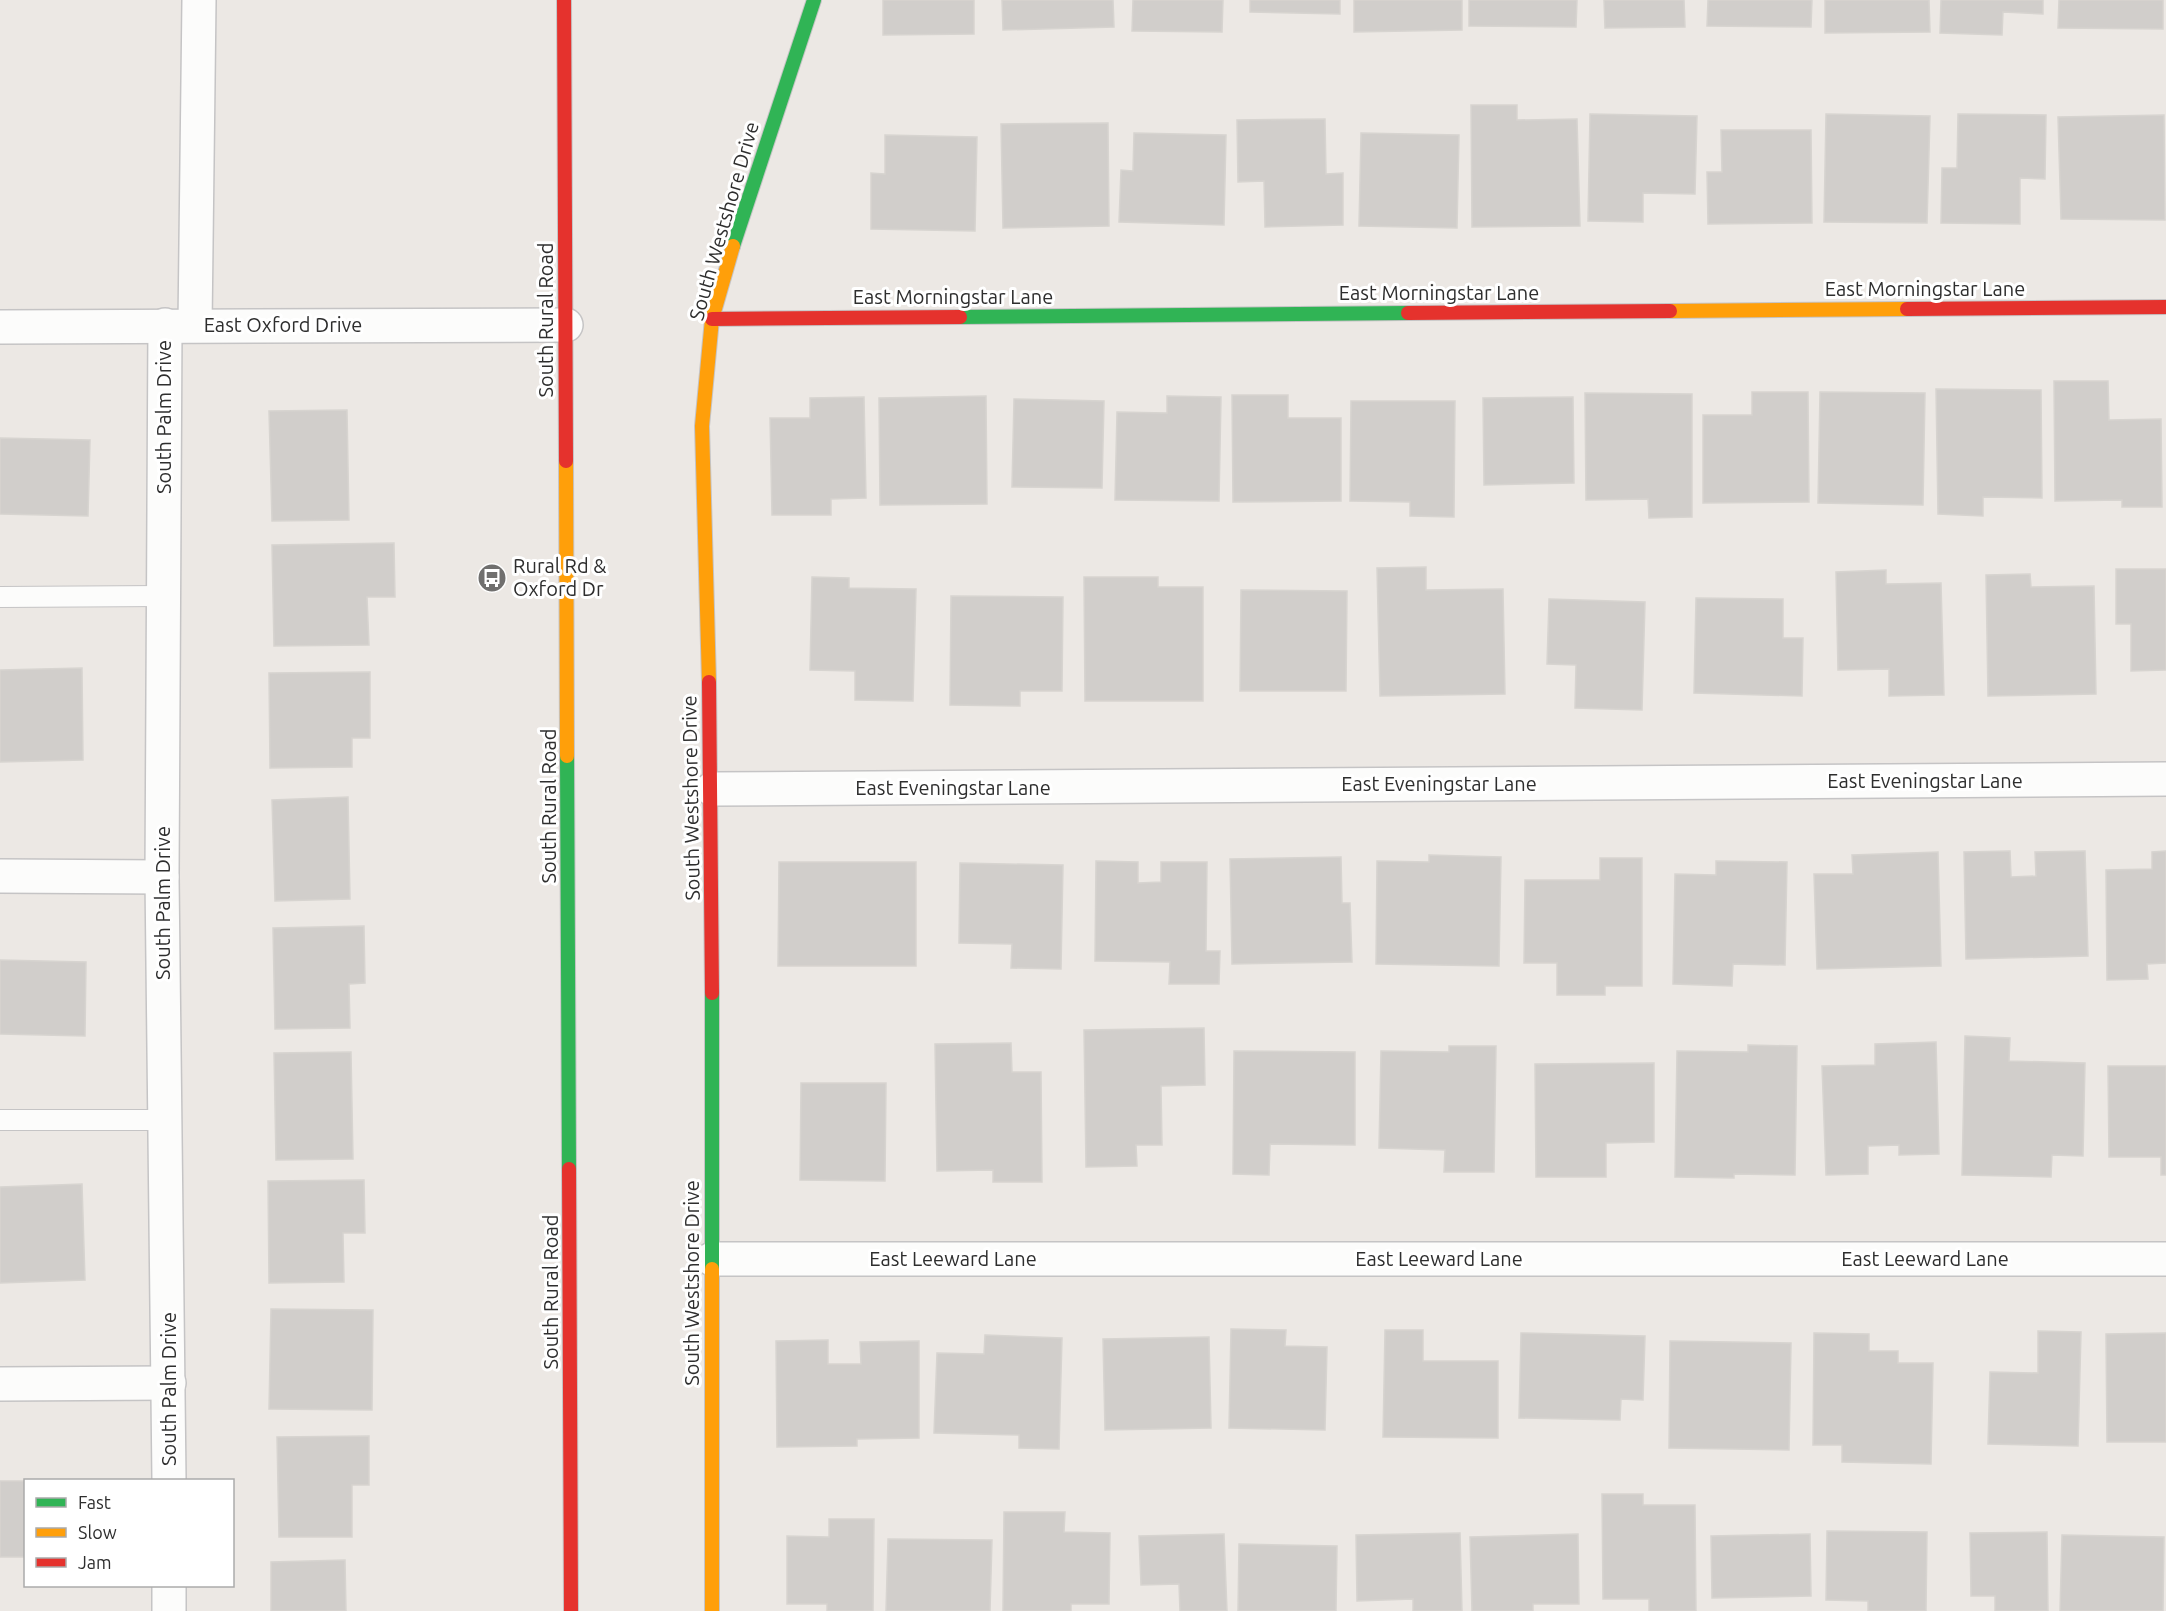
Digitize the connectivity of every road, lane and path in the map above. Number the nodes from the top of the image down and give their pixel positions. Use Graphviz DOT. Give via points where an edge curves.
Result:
graph roads {
  1 [pos="199,0"];
  2 [pos="564,0"];
  3 [pos="814,0"];
  4 [pos="2166,307"];
  5 [pos="712,319"];
  6 [pos="180,325"];
  7 [pos="566,325"];
  8 [pos="0,327"];
  9 [pos="164,596"];
  10 [pos="0,597"];
  11 [pos="2166,779"];
  12 [pos="712,789"];
  13 [pos="0,876"];
  14 [pos="162,877"];
  15 [pos="0,1120"];
  16 [pos="166,1120"];
  17 [pos="712,1259"];
  18 [pos="2166,1259"];
  19 [pos="170,1383"];
  20 [pos="0,1384"];
  21 [pos="170,1479"];
  22 [pos="170,1587"];
  23 [pos="170,1611"];
  24 [pos="571,1611"];
  25 [pos="712,1611"];
  1 -- 6 [label="street, South Palm Drive"];
  2 -- 7 [label="street, South Rural Road"];
  3 -- 5 [label="street, South Westshore Drive"];
  4 -- 5 [label="street, East Morningstar Lane"];
  5 -- 12 [label="street, South Westshore Drive" via="702,426"];
  6 -- 7 [label="street, East Oxford Drive"];
  6 -- 8 [label="street, East Oxford Drive"];
  6 -- 9 [label="street, South Palm Drive"];
  7 -- 24 [label="street, South Rural Road"];
  9 -- 10 [label="lane"];
  9 -- 14 [label="street, South Palm Drive"];
  11 -- 12 [label="street, East Eveningstar Lane"];
  12 -- 17 [label="street, South Westshore Drive"];
  13 -- 14 [label="street"];
  14 -- 16 [label="street, South Palm Drive"];
  15 -- 16 [label="lane"];
  16 -- 19 [label="street, South Palm Drive"];
  17 -- 18 [label="street, East Leeward Lane"];
  17 -- 25 [label="street, South Westshore Drive"];
  19 -- 20 [label="street"];
  19 -- 21 [label="street, South Palm Drive"];
  22 -- 23 [label="street"];
}
